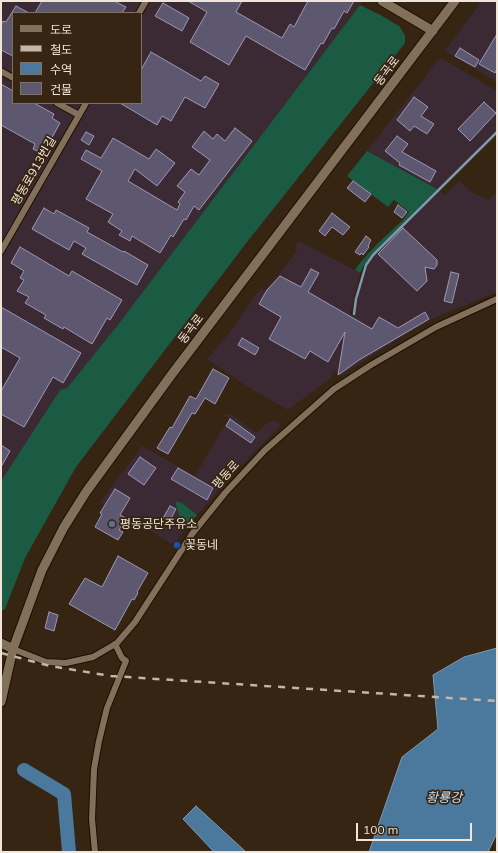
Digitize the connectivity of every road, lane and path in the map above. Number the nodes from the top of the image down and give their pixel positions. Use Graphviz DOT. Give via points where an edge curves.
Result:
graph roads {
  1 [pos="146,1"];
  2 [pos="382,1"];
  3 [pos="455,1"];
  4 [pos="140,12"];
  5 [pos="433,31"];
  6 [pos="1,71"];
  7 [pos="12,77"];
  8 [pos="59,104"];
  9 [pos="85,104"];
  10 [pos="79,116"];
  11 [pos="1,251"];
  12 [pos="497,298"];
  13 [pos="1,643"];
  14 [pos="116,644"];
  15 [pos="13,649"];
  16 [pos="1,702"];
  17 [pos="95,852"];
  1 -- 4 [label="street"];
  2 -- 5 [label="main road"];
  3 -- 5 [label="main road, 동곡로"];
  5 -- 15 [label="main road, 동곡로" via="177,367 86,492 42,570"];
  6 -- 7 [label="street"];
  8 -- 10 [label="street"];
  9 -- 10 [label="street, 평동로913번길"];
  10 -- 11 [label="street, 평동로913번길"];
  12 -- 14 [label="street, 평동로" via="436,327 340,385 265,450 192,534 135,622"];
  13 -- 15 [label="main road, 평동로"];
  14 -- 15 [label="street, 평동로" via="93,657 66,663 42,660"];
  14 -- 17 [label="street" via="126,661 107,708 94,769 92,819"];
  15 -- 16 [label="main road, 동곡로"];
}
